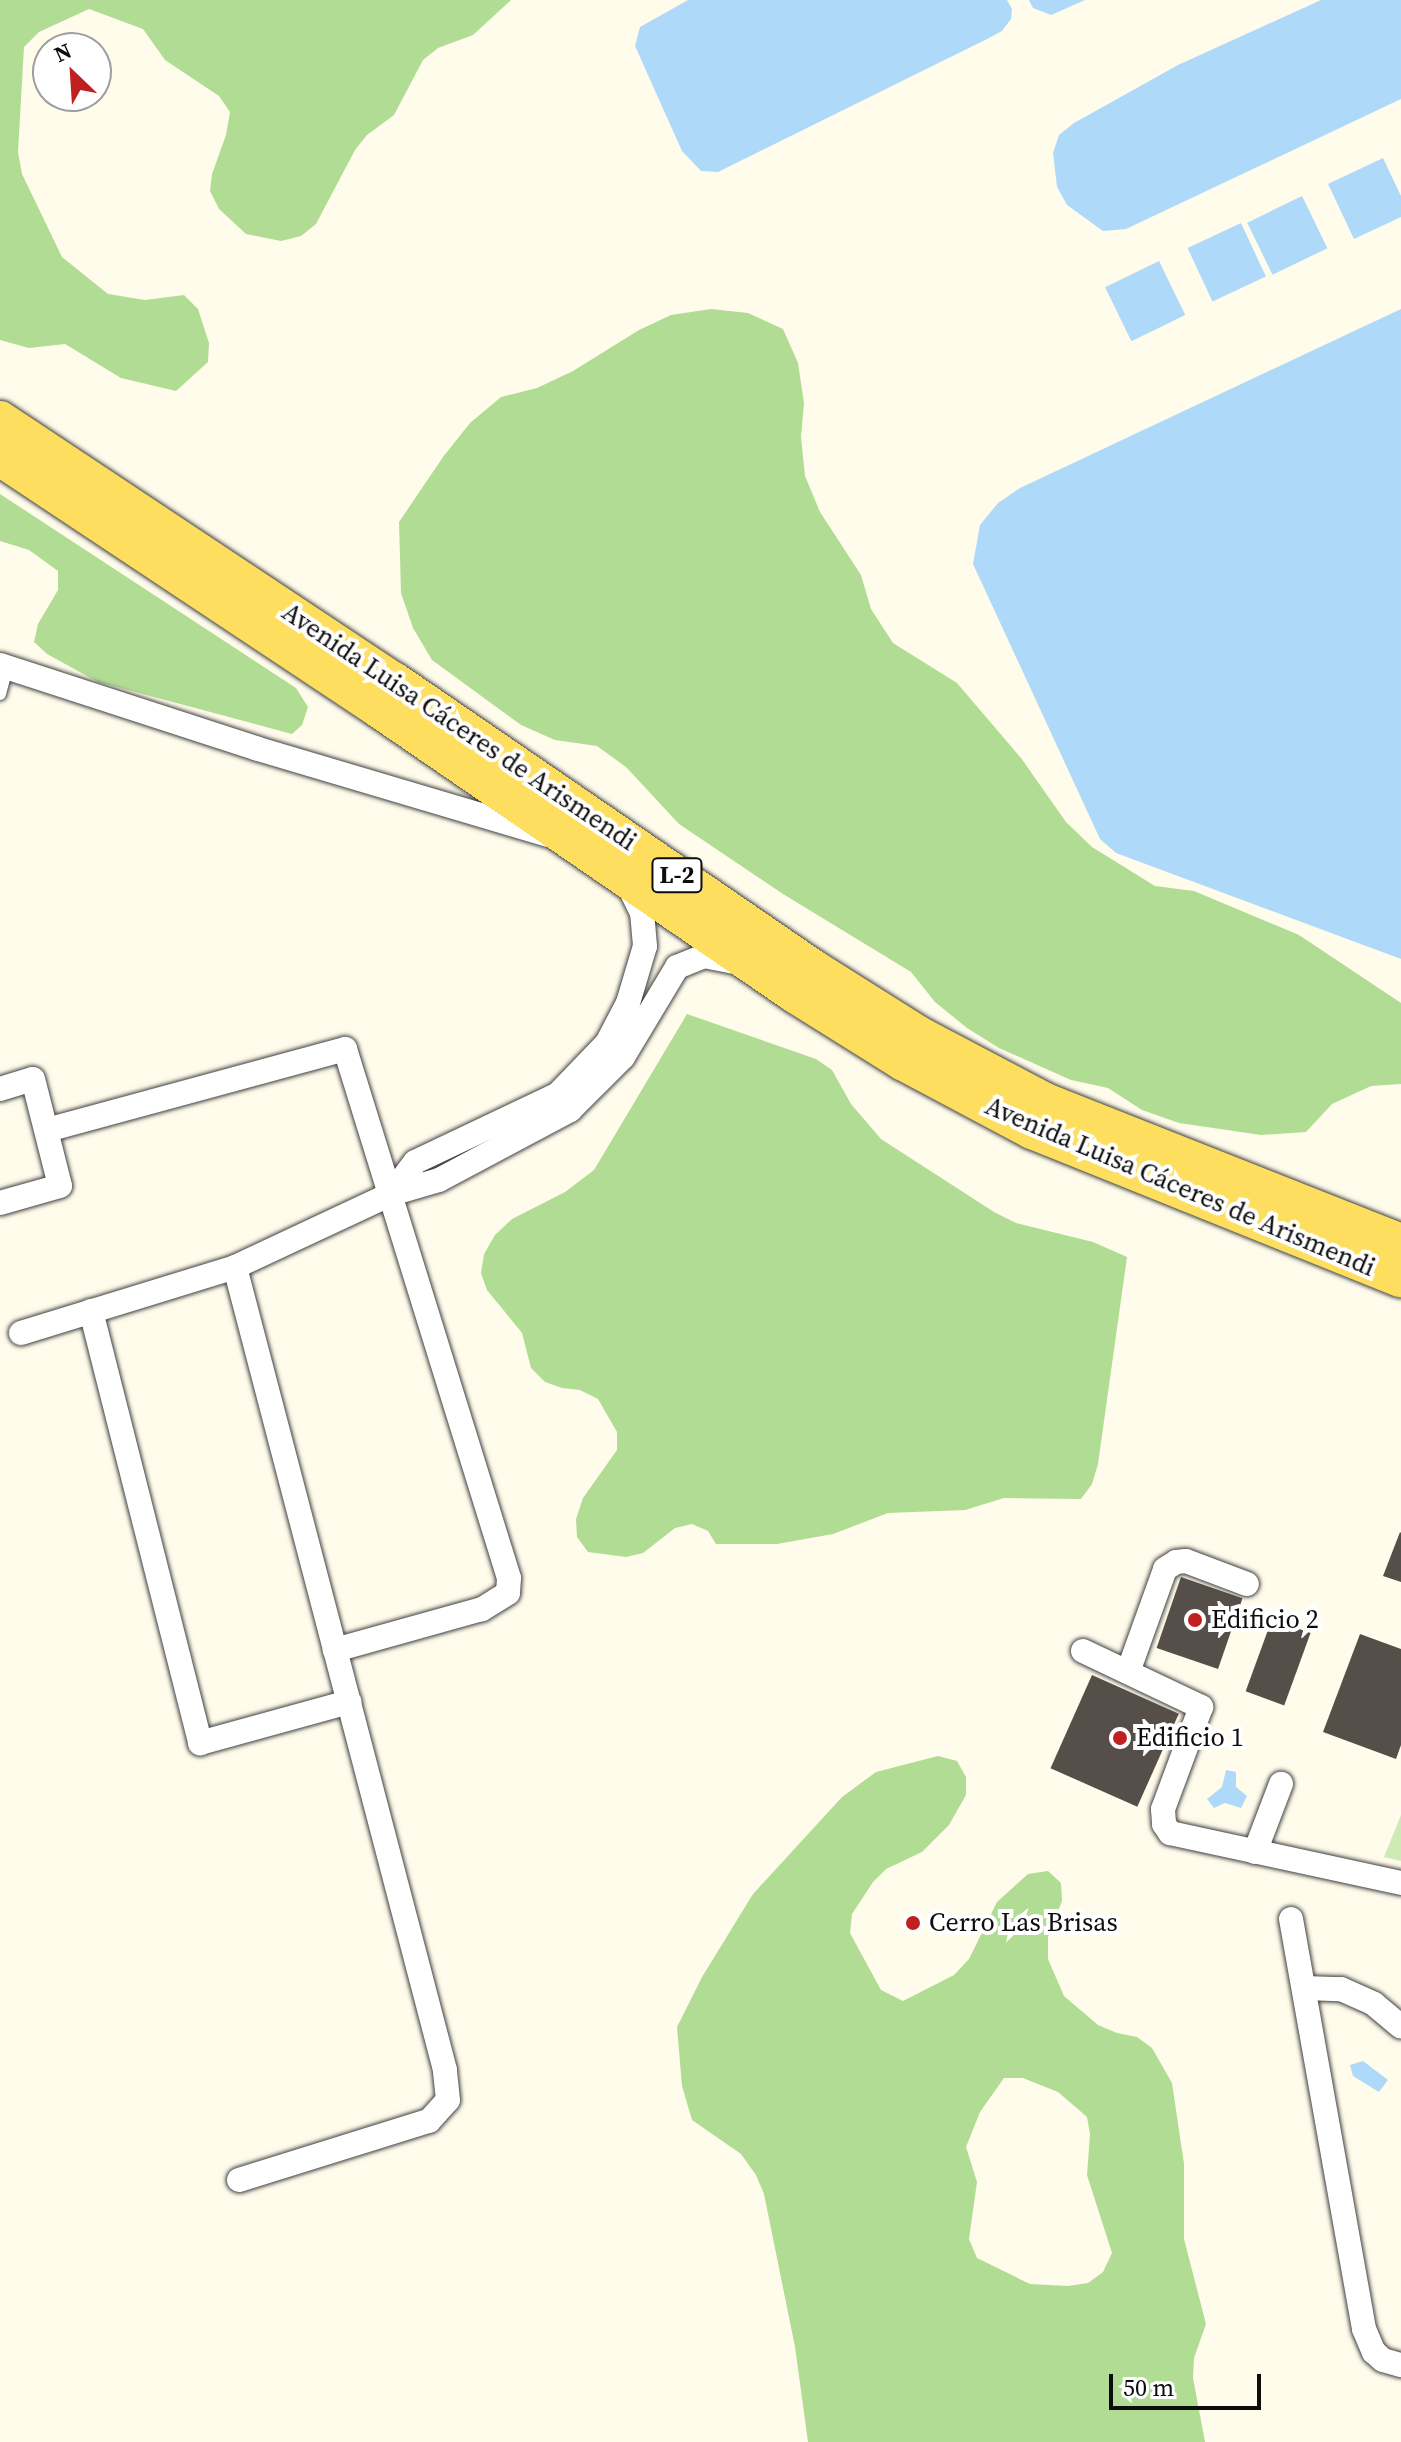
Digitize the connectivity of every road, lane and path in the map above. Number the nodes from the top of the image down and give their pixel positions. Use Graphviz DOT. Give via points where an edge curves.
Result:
graph roads {
  1 [pos="0,420"];
  2 [pos="0,457"];
  3 [pos="3,666"];
  4 [pos="0,694"];
  5 [pos="573,841"];
  6 [pos="626,878"];
  7 [pos="753,965"];
  8 [pos="590,1078"];
  9 [pos="0,1089"];
  10 [pos="47,1130"];
  11 [pos="455,1143"];
  12 [pos="465,1166"];
  13 [pos="391,1194"];
  14 [pos="0,1203"];
  15 [pos="1401,1243"];
  16 [pos="235,1267"];
  17 [pos="1401,1278"];
  18 [pos="91,1311"];
  19 [pos="21,1333"];
  20 [pos="1247,1584"];
  21 [pos="335,1650"];
  22 [pos="1083,1651"];
  23 [pos="1128,1672"];
  24 [pos="349,1702"];
  25 [pos="1281,1784"];
  26 [pos="1255,1852"];
  27 [pos="1401,1883"];
  28 [pos="1291,1919"];
  29 [pos="1304,1988"];
  30 [pos="1401,2027"];
  31 [pos="239,2180"];
  32 [pos="1401,2365"];
  1 -- 15 [label="main road, Avenida Luisa Cáceres de Arismendi / L-2" via="920,1036 1045,1102"];
  2 -- 5 [label="main road, Avenida Luisa Cáceres de Arismendi / L-2"];
  3 -- 4 [label="lane"];
  3 -- 5 [label="street, L-2" via="464,813"];
  5 -- 6 [label="main road, Avenida Luisa Cáceres de Arismendi / L-2"];
  6 -- 7 [label="main road, Avenida Luisa Cáceres de Arismendi / L-2"];
  6 -- 8 [label="street" via="642,913 645,946 628,1003"];
  7 -- 8 [label="street" via="704,956 677,967 623,1057"];
  7 -- 17 [label="main road, Avenida Luisa Cáceres de Arismendi / L-2" via="904,1062 1032,1130"];
  8 -- 11 [label="street"];
  8 -- 12 [label="street" via="570,1110"];
  9 -- 10 [label="street" via="33,1079"];
  10 -- 13 [label="street" via="345,1049"];
  10 -- 14 [label="street" via="60,1186"];
  11 -- 12 [label="street"];
  11 -- 13 [label="street" via="415,1162"];
  12 -- 13 [label="street"];
  13 -- 16 [label="street"];
  13 -- 21 [label="street" via="509,1578 508,1593 482,1609"];
  16 -- 18 [label="street"];
  16 -- 21 [label="street"];
  18 -- 19 [label="street"];
  18 -- 24 [label="street" via="200,1743"];
  20 -- 23 [label="street" via="1186,1561 1165,1569"];
  21 -- 24 [label="street"];
  22 -- 23 [label="street"];
  23 -- 26 [label="street" via="1201,1707 1163,1809 1170,1833"];
  24 -- 31 [label="street" via="445,2070 448,2100 429,2121"];
  25 -- 26 [label="street"];
  26 -- 27 [label="street"];
  28 -- 29 [label="street"];
  29 -- 30 [label="street" via="1341,1989 1374,2004"];
  29 -- 32 [label="street" via="1364,2329 1374,2352"];
}
